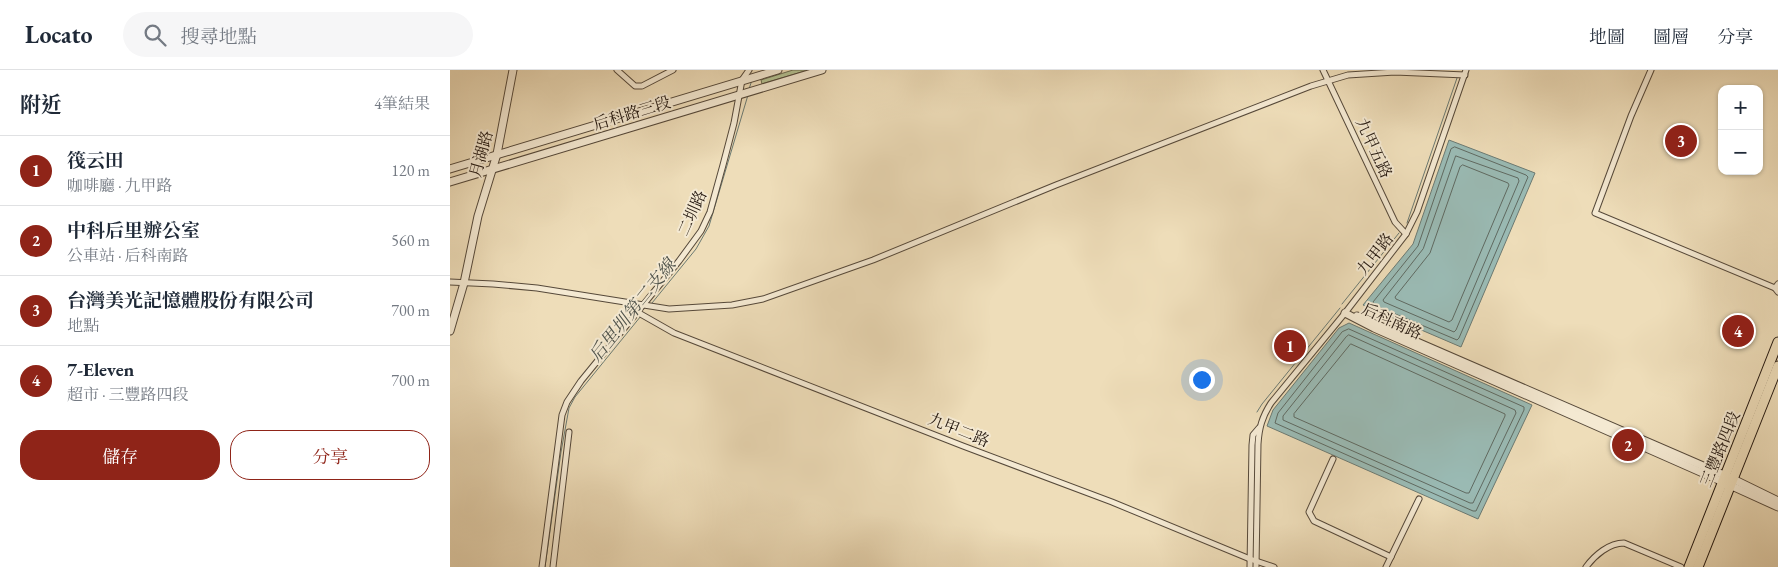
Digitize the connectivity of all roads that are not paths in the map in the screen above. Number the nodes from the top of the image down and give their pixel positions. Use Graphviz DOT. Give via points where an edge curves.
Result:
graph roads {
  1 [pos="513,70"];
  2 [pos="617,70"];
  3 [pos="673,70"];
  4 [pos="749,70"];
  5 [pos="778,70"];
  6 [pos="822,70"];
  7 [pos="1322,70"];
  8 [pos="1651,70"];
  9 [pos="1466,72"];
  10 [pos="742,80"];
  11 [pos="1328,81"];
  12 [pos="740,95"];
  13 [pos="497,154"];
  14 [pos="450,169"];
  15 [pos="492,169"];
  16 [pos="450,182"];
  17 [pos="1406,234"];
  18 [pos="450,282"];
  19 [pos="464,283"];
  20 [pos="1777,288"];
  21 [pos="643,306"];
  22 [pos="637,312"];
  23 [pos="1345,313"];
  24 [pos="450,331"];
  25 [pos="1778,342"];
  26 [pos="1778,366"];
  27 [pos="569,432"];
  28 [pos="1333,459"];
  29 [pos="1728,480"];
  30 [pos="1419,499"];
  31 [pos="1778,500"];
  32 [pos="1778,507"];
  33 [pos="1391,557"];
  34 [pos="1253,559"];
  35 [pos="542,567"];
  36 [pos="553,567"];
  37 [pos="1250,567"];
  38 [pos="1256,567"];
  39 [pos="1274,567"];
  40 [pos="1386,567"];
  41 [pos="1586,567"];
  42 [pos="1682,567"];
  43 [pos="1690,567"];
  44 [pos="1698,567"];
  1 -- 13 [label="street, 月湖路"];
  2 -- 3 [label="street" via="635,86 642,86"];
  4 -- 10 [label="street, 二圳路"];
  5 -- 10 [label="street, 后科路三段"];
  6 -- 12 [label="street, 后科路三段"];
  7 -- 11 [label="street, 九甲五路"];
  8 -- 20 [label="street" via="1595,213"];
  9 -- 11 [label="street" via="1348,75"];
  9 -- 17 [label="street, 九甲路" via="1417,212"];
  10 -- 12 [label="street, 二圳路"];
  10 -- 13 [label="street, 后科路三段"];
  11 -- 17 [label="street, 九甲五路" via="1395,222"];
  11 -- 21 [label="street" via="1269,101 873,260 763,299 691,308"];
  12 -- 15 [label="street, 后科路三段"];
  12 -- 21 [label="street, 二圳路" via="710,212 680,262"];
  13 -- 14 [label="street, 后科路三段"];
  13 -- 15 [label="street, 月湖路"];
  15 -- 16 [label="street, 后科路三段"];
  15 -- 19 [label="street, 月湖路" via="471,243"];
  17 -- 23 [label="street, 九甲路"];
  18 -- 19 [label="street"];
  19 -- 21 [label="street" via="537,288"];
  19 -- 24 [label="street, 月湖路"];
  21 -- 22 [label="street, 二圳路"];
  22 -- 34 [label="street, 九甲二路" via="674,333"];
  22 -- 35 [label="street, 二圳路" via="567,402 560,429"];
  23 -- 29 [label="street, 后科南路"];
  23 -- 34 [label="street, 九甲路" via="1263,415 1259,428"];
  25 -- 29 [label="main road, 三豐路四段"];
  26 -- 29 [label="main road, 三豐路四段"];
  27 -- 36 [label="street"];
  28 -- 33 [label="street" via="1309,512 1314,521"];
  29 -- 31 [label="street, 后科南路"];
  29 -- 32 [label="street, 后科南路"];
  29 -- 43 [label="main road, 三豐路四段"];
  29 -- 44 [label="main road, 三豐路四段"];
  30 -- 33 [label="street"];
  33 -- 40 [label="street"];
  34 -- 37 [label="street, 九甲路"];
  34 -- 38 [label="street, 九甲路"];
  34 -- 39 [label="street, 九甲二路"];
  41 -- 42 [label="street" via="1595,556 1616,543 1624,543"];
}
